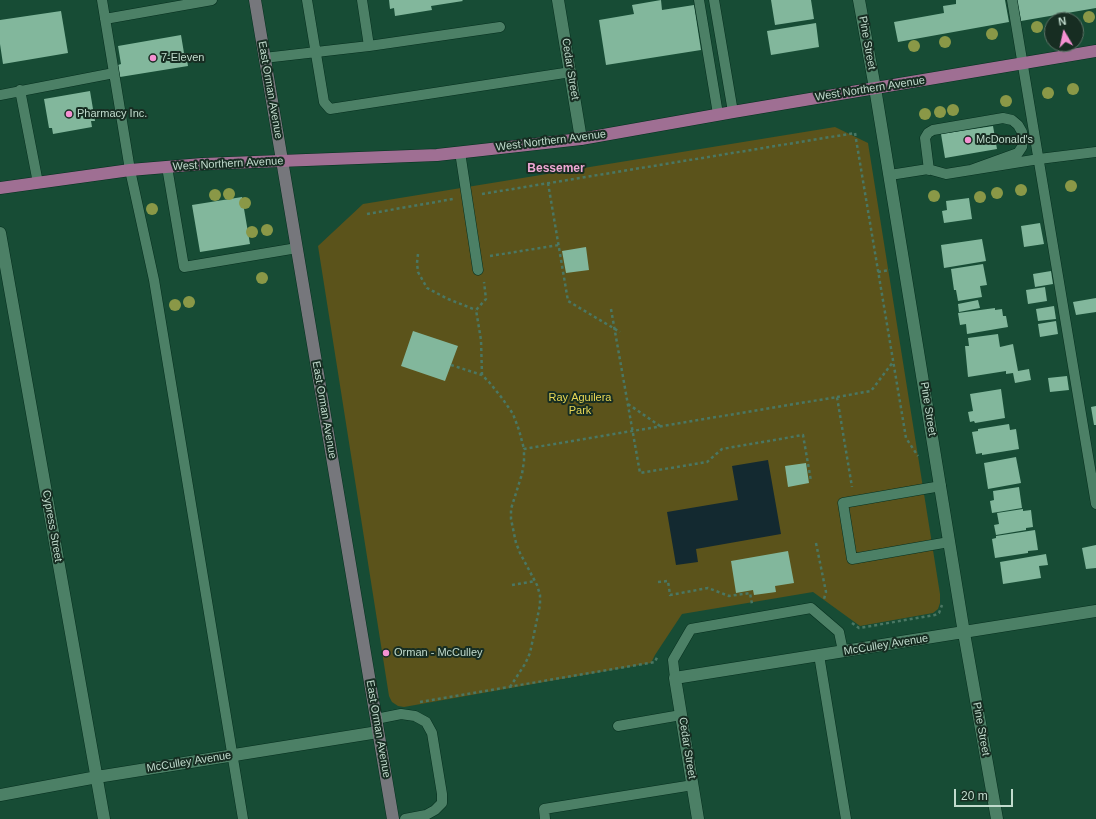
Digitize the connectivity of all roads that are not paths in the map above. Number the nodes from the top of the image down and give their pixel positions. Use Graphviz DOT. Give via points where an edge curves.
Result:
graph roads {
  1 [pos="102,0"];
  2 [pos="212,0"];
  3 [pos="255,0"];
  4 [pos="307,0"];
  5 [pos="362,0"];
  6 [pos="558,0"];
  7 [pos="699,0"];
  8 [pos="714,0"];
  9 [pos="859,0"];
  10 [pos="1012,0"];
  11 [pos="105,19"];
  12 [pos="500,27"];
  13 [pos="369,46"];
  14 [pos="1096,51"];
  15 [pos="315,52"];
  16 [pos="264,58"];
  17 [pos="1023,63"];
  18 [pos="570,72"];
  19 [pos="114,73"];
  20 [pos="875,88"];
  21 [pos="20,90"];
  22 [pos="0,95"];
  23 [pos="733,112"];
  24 [pos="718,114"];
  25 [pos="581,139"];
  26 [pos="460,152"];
  27 [pos="1096,152"];
  28 [pos="1039,159"];
  29 [pos="282,160"];
  30 [pos="168,167"];
  31 [pos="130,170"];
  32 [pos="929,170"];
  33 [pos="971,170"];
  34 [pos="890,175"];
  35 [pos="38,183"];
  36 [pos="0,188"];
  37 [pos="0,233"];
  38 [pos="297,248"];
  39 [pos="478,270"];
  40 [pos="941,486"];
  41 [pos="1096,504"];
  42 [pos="949,542"];
  43 [pos="1096,611"];
  44 [pos="964,633"];
  45 [pos="843,651"];
  46 [pos="819,655"];
  47 [pos="675,678"];
  48 [pos="681,715"];
  49 [pos="376,719"];
  50 [pos="618,726"];
  51 [pos="378,732"];
  52 [pos="233,755"];
  53 [pos="97,777"];
  54 [pos="693,785"];
  55 [pos="0,795"];
  56 [pos="104,819"];
  57 [pos="243,819"];
  58 [pos="393,819"];
  59 [pos="405,819"];
  60 [pos="545,819"];
  61 [pos="698,819"];
  62 [pos="846,819"];
  63 [pos="996,819"];
  1 -- 11 [label="lane"];
  2 -- 11 [label="lane"];
  3 -- 16 [label="street, East Orman Avenue"];
  4 -- 15 [label="lane"];
  5 -- 13 [label="lane"];
  6 -- 18 [label="street, Cedar Street"];
  7 -- 24 [label="lane"];
  8 -- 23 [label="lane"];
  9 -- 20 [label="street, Pine Street"];
  10 -- 17 [label="lane"];
  11 -- 19 [label="lane"];
  12 -- 13 [label="lane"];
  13 -- 15 [label="lane"];
  14 -- 17 [label="main road, West Northern Avenue"];
  15 -- 16 [label="lane"];
  15 -- 18 [label="lane" via="324,102 330,109"];
  16 -- 29 [label="street, East Orman Avenue"];
  17 -- 20 [label="main road, West Northern Avenue"];
  17 -- 28 [label="lane"];
  18 -- 25 [label="street, Cedar Street"];
  19 -- 21 [label="lane"];
  19 -- 31 [label="lane"];
  20 -- 23 [label="main road, West Northern Avenue"];
  20 -- 34 [label="street, Pine Street"];
  21 -- 22 [label="lane"];
  21 -- 35 [label="lane"];
  23 -- 24 [label="main road, West Northern Avenue"];
  24 -- 25 [label="main road, West Northern Avenue"];
  25 -- 26 [label="main road, West Northern Avenue"];
  26 -- 29 [label="main road, West Northern Avenue"];
  26 -- 39 [label="lane"];
  27 -- 28 [label="lane"];
  28 -- 33 [label="lane"];
  28 -- 41 [label="lane"];
  29 -- 30 [label="main road, West Northern Avenue"];
  29 -- 38 [label="street, East Orman Avenue"];
  30 -- 31 [label="main road, West Northern Avenue"];
  30 -- 38 [label="lane" via="184,267"];
  31 -- 35 [label="main road, West Northern Avenue"];
  31 -- 52 [label="lane" via="154,280"];
  32 -- 33 [label="lane" via="946,174"];
  32 -- 33 [label="lane" via="925,138 933,130 1003,118 1018,125 1023,140 1018,153"];
  32 -- 34 [label="lane"];
  34 -- 40 [label="street, Pine Street"];
  35 -- 36 [label="main road, West Northern Avenue"];
  37 -- 53 [label="street, Cypress Street"];
  38 -- 49 [label="street, East Orman Avenue"];
  40 -- 42 [label="street, Pine Street"];
  40 -- 42 [label="lane" via="843,503 852,559"];
  42 -- 44 [label="street, Pine Street"];
  43 -- 44 [label="street, McCulley Avenue"];
  44 -- 45 [label="street, McCulley Avenue"];
  44 -- 63 [label="street, Pine Street"];
  45 -- 46 [label="street, McCulley Avenue"];
  45 -- 47 [label="lane" via="839,632 811,608 691,629 673,660"];
  46 -- 47 [label="street, McCulley Avenue"];
  46 -- 62 [label="lane"];
  47 -- 48 [label="street, Cedar Street"];
  48 -- 50 [label="lane"];
  48 -- 54 [label="street, Cedar Street"];
  49 -- 51 [label="street, East Orman Avenue"];
  49 -- 59 [label="lane" via="401,714 415,716 426,722 432,733 442,803 426,815"];
  51 -- 52 [label="street, McCulley Avenue"];
  51 -- 58 [label="street, East Orman Avenue"];
  52 -- 53 [label="street, McCulley Avenue"];
  52 -- 57 [label="lane"];
  53 -- 55 [label="street, McCulley Avenue"];
  53 -- 56 [label="street, Cypress Street"];
  54 -- 60 [label="lane" via="544,809"];
  54 -- 61 [label="street, Cedar Street"];
}
